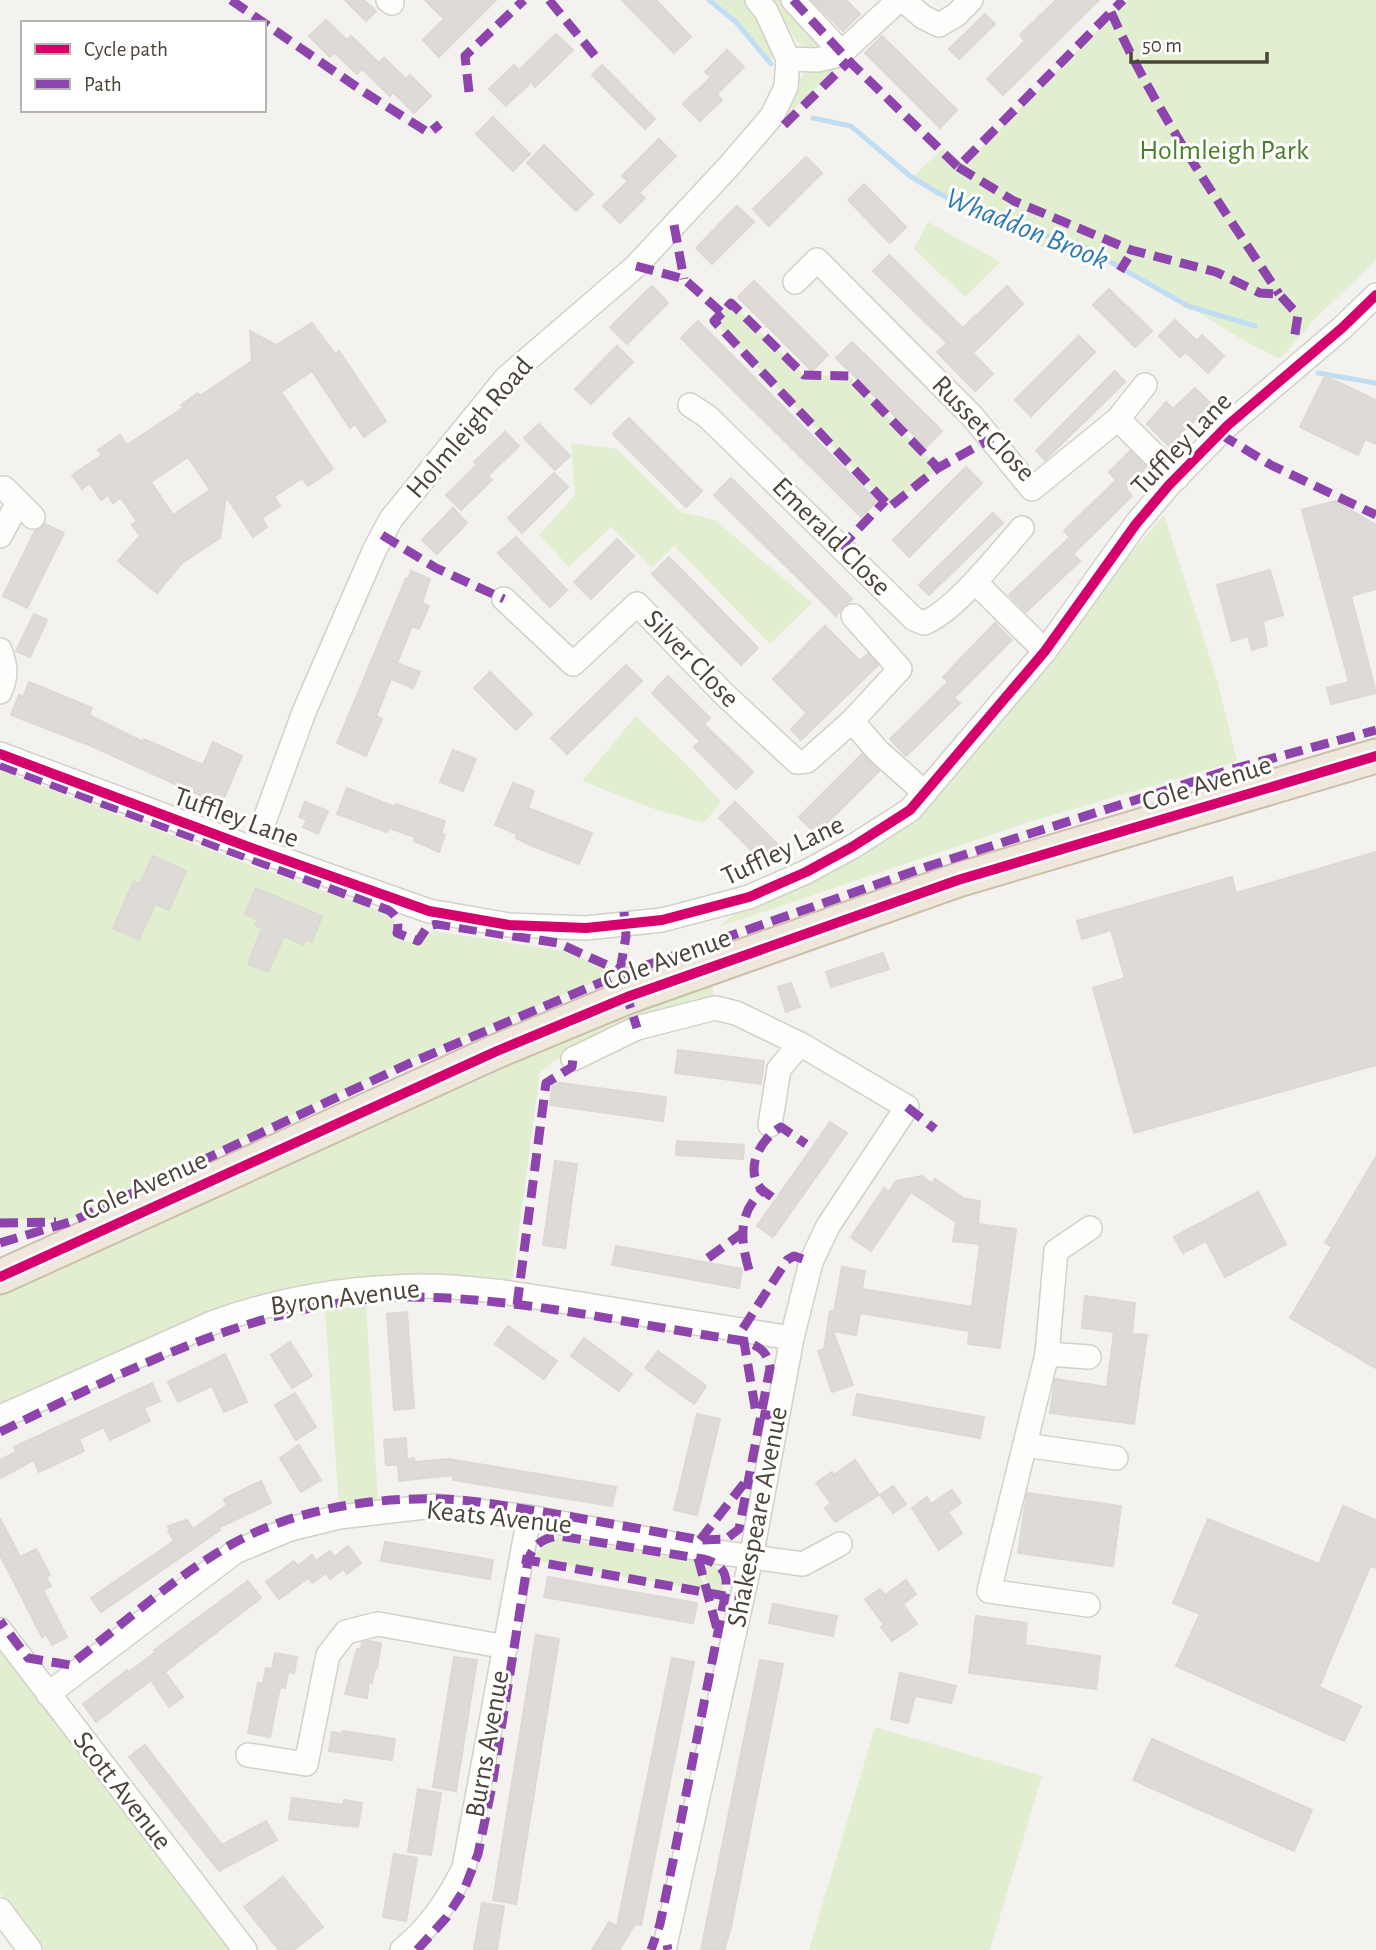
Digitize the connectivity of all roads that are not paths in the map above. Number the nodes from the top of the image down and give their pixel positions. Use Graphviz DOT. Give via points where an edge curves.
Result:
graph roads {
  1 [pos="757,0"];
  2 [pos="793,0"];
  3 [pos="901,0"];
  4 [pos="971,0"];
  5 [pos="842,53"];
  6 [pos="788,59"];
  7 [pos="795,282"];
  8 [pos="1376,295"];
  9 [pos="1145,385"];
  10 [pos="690,405"];
  11 [pos="1118,419"];
  12 [pos="1177,478"];
  13 [pos="19,503"];
  14 [pos="1022,528"];
  15 [pos="0,537"];
  16 [pos="975,582"];
  17 [pos="504,599"];
  18 [pos="853,616"];
  19 [pos="0,650"];
  20 [pos="1045,651"];
  21 [pos="0,692"];
  22 [pos="852,720"];
  23 [pos="0,754"];
  24 [pos="1376,757"];
  25 [pos="925,793"];
  26 [pos="254,849"];
  27 [pos="800,1044"];
  28 [pos="573,1059"];
  29 [pos="770,1125"];
  30 [pos="1090,1228"];
  31 [pos="0,1277"];
  32 [pos="792,1338"];
  33 [pos="1047,1354"];
  34 [pos="1089,1357"];
  35 [pos="0,1417"];
  36 [pos="1025,1445"];
  37 [pos="1115,1458"];
  38 [pos="529,1517"];
  39 [pos="840,1544"];
  40 [pos="751,1558"];
  41 [pos="1088,1605"];
  42 [pos="0,1630"];
  43 [pos="506,1647"];
  44 [pos="48,1694"];
  45 [pos="248,1755"];
  46 [pos="0,1910"];
  47 [pos="30,1950"];
  48 [pos="245,1950"];
  49 [pos="402,1950"];
  50 [pos="664,1950"];
  1 -- 6 [label="street"];
  2 -- 5 [label="street"];
  3 -- 4 [label="street" via="939,25"];
  3 -- 5 [label="street"];
  5 -- 6 [label="street" via="817,60"];
  6 -- 26 [label="street, Holmleigh Road" via="786,87 772,116 730,165 636,266 506,378 391,519 303,712"];
  7 -- 11 [label="street, Russet Close" via="817,260 972,416 1032,489"];
  8 -- 12 [label="street, Tuffley Lane" via="1228,425"];
  9 -- 11 [label="street"];
  10 -- 16 [label="street, Emerald Close" via="708,416 914,618 924,623 934,619"];
  11 -- 12 [label="street"];
  12 -- 20 [label="street, Tuffley Lane" via="1136,524"];
  13 -- 15 [label="street"];
  14 -- 16 [label="street, Emerald Close"];
  16 -- 20 [label="street"];
  17 -- 22 [label="street, Silver Close" via="573,664 637,604 797,762 807,761"];
  18 -- 22 [label="street, Silver Close" via="900,669"];
  19 -- 21 [label="street" via="6,666"];
  20 -- 25 [label="street, Tuffley Lane"];
  22 -- 25 [label="street" via="878,751"];
  23 -- 26 [label="street, Tuffley Lane"];
  24 -- 31 [label="highway, Cole Avenue" via="958,880 627,997 496,1051"];
  25 -- 26 [label="street, Tuffley Lane" via="909,810 852,847 757,894 662,920 586,928 509,925 429,911"];
  27 -- 28 [label="street" via="736,1013 715,1008 637,1028"];
  27 -- 29 [label="street" via="779,1069"];
  27 -- 32 [label="street, Shakespeare Avenue" via="907,1107 828,1226 811,1262"];
  30 -- 33 [label="street" via="1056,1251"];
  32 -- 35 [label="street, Byron Avenue" via="518,1294 420,1286 367,1290 239,1313"];
  32 -- 40 [label="street, Shakespeare Avenue"];
  33 -- 34 [label="street"];
  33 -- 36 [label="street"];
  36 -- 37 [label="street"];
  36 -- 41 [label="street" via="989,1591"];
  38 -- 40 [label="street, Keats Avenue"];
  38 -- 43 [label="street, Burns Avenue"];
  38 -- 44 [label="street, Keats Avenue" via="434,1506 338,1517 290,1530 235,1552"];
  39 -- 40 [label="street, Keats Avenue" via="803,1564"];
  40 -- 50 [label="street, Shakespeare Avenue"];
  42 -- 44 [label="street, Scott Avenue"];
  43 -- 45 [label="street" via="378,1624 346,1632 328,1654 306,1764"];
  43 -- 49 [label="street, Burns Avenue" via="464,1868 432,1921"];
  44 -- 48 [label="street, Scott Avenue"];
  46 -- 47 [label="street"];
}
